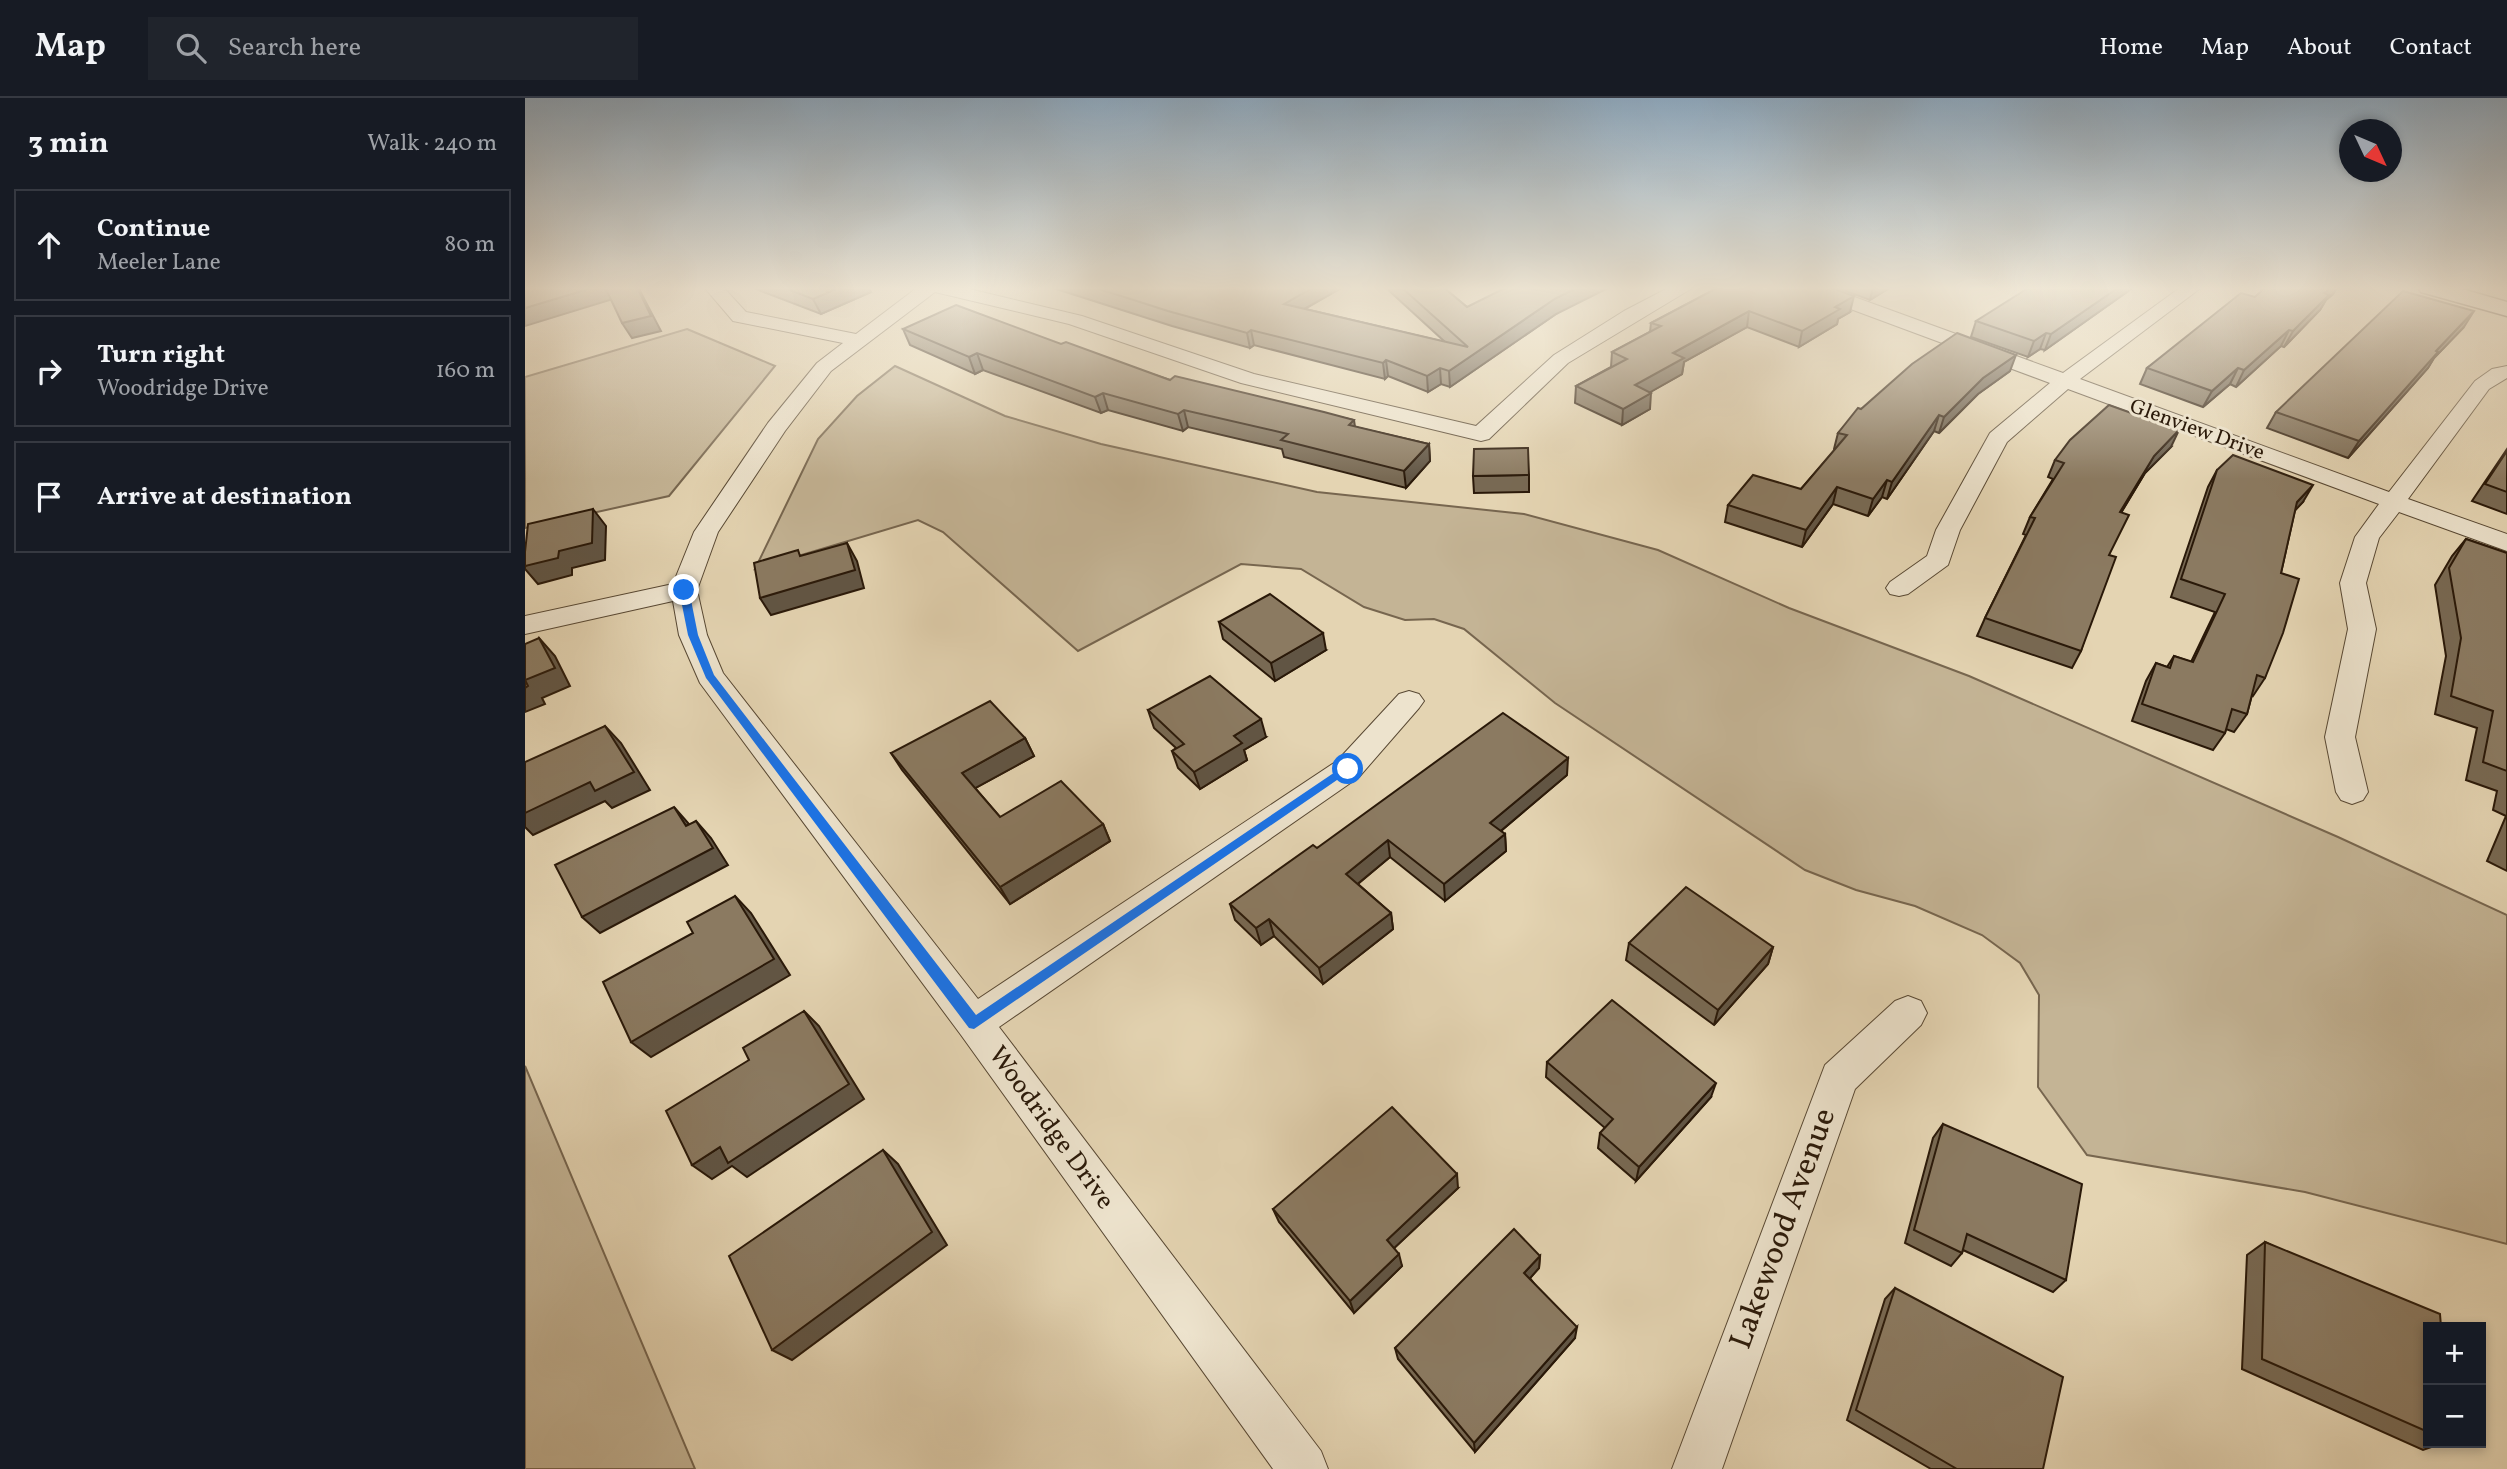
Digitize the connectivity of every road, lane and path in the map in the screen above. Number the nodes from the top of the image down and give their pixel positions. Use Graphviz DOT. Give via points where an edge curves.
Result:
graph roads {
  1 [pos="845,351"];
  2 [pos="1166,351"];
  3 [pos="1574,351"];
  4 [pos="1983,351"];
  5 [pos="2106,351"];
  6 [pos="2507,372"];
  7 [pos="2065,381"];
  8 [pos="2394,502"];
  9 [pos="2507,543"];
  10 [pos="1899,588"];
  11 [pos="684,590"];
  12 [pos="525,625"];
  13 [pos="1409,701"];
  14 [pos="2352,792"];
  15 [pos="1908,1013"];
  16 [pos="974,1023"];
  17 [pos="1303,1469"];
  18 [pos="1697,1469"];
  1 -- 11 [label="street" via="824,368 776,428 706,532"];
  2 -- 3 [label="street" via="1248,379 1481,434"];
  4 -- 7 [label="street, Glenview Drive"];
  5 -- 7 [label="street"];
  6 -- 8 [label="street" via="2482,385"];
  7 -- 8 [label="street, Glenview Drive"];
  7 -- 10 [label="street" via="1999,438 1948,530 1938,560"];
  8 -- 9 [label="street, Glenview Drive"];
  8 -- 14 [label="street" via="2367,537 2353,583 2362,629 2340,737"];
  11 -- 12 [label="street"];
  11 -- 16 [label="street, Woodridge Drive" via="693,635 709,676"];
  13 -- 16 [label="street" via="1348,769"];
  15 -- 18 [label="street, Lakewood Avenue" via="1839,1078"];
  16 -- 17 [label="street, Woodridge Drive"];
}
